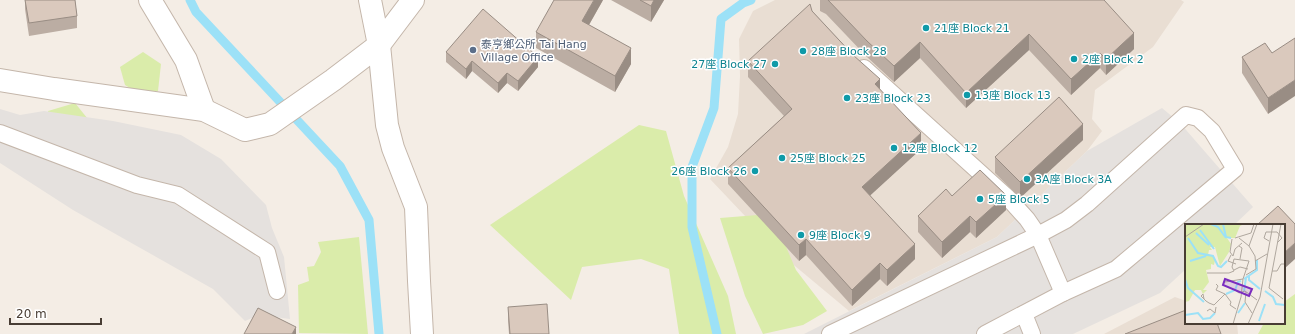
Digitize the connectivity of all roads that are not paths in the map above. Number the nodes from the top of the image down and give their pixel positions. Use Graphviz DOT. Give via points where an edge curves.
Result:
graph roads {
  1 [pos="150,0"];
  2 [pos="370,0"];
  3 [pos="413,0"];
  4 [pos="379,45"];
  5 [pos="855,59"];
  6 [pos="0,80"];
  7 [pos="204,110"];
  8 [pos="0,133"];
  9 [pos="1038,235"];
  10 [pos="277,292"];
  11 [pos="1063,293"];
  12 [pos="1024,314"];
  13 [pos="422,334"];
  14 [pos="830,334"];
  15 [pos="985,334"];
  16 [pos="1032,334"];
  1 -- 7 [label="street" via="186,60"];
  2 -- 4 [label="street"];
  3 -- 4 [label="street"];
  4 -- 7 [label="street" via="270,124 245,130"];
  4 -- 13 [label="street" via="387,125 416,207"];
  5 -- 9 [label="lane" via="1008,198"];
  6 -- 7 [label="street"];
  8 -- 10 [label="lane" via="137,185 178,195 268,252"];
  9 -- 11 [label="lane"];
  9 -- 11 [label="lane" via="1066,220 1087,204 1186,115 1198,118 1212,131 1235,168 1116,269"];
  9 -- 14 [label="lane"];
  11 -- 12 [label="lane"];
  12 -- 15 [label="lane"];
  12 -- 16 [label="lane"];
}
